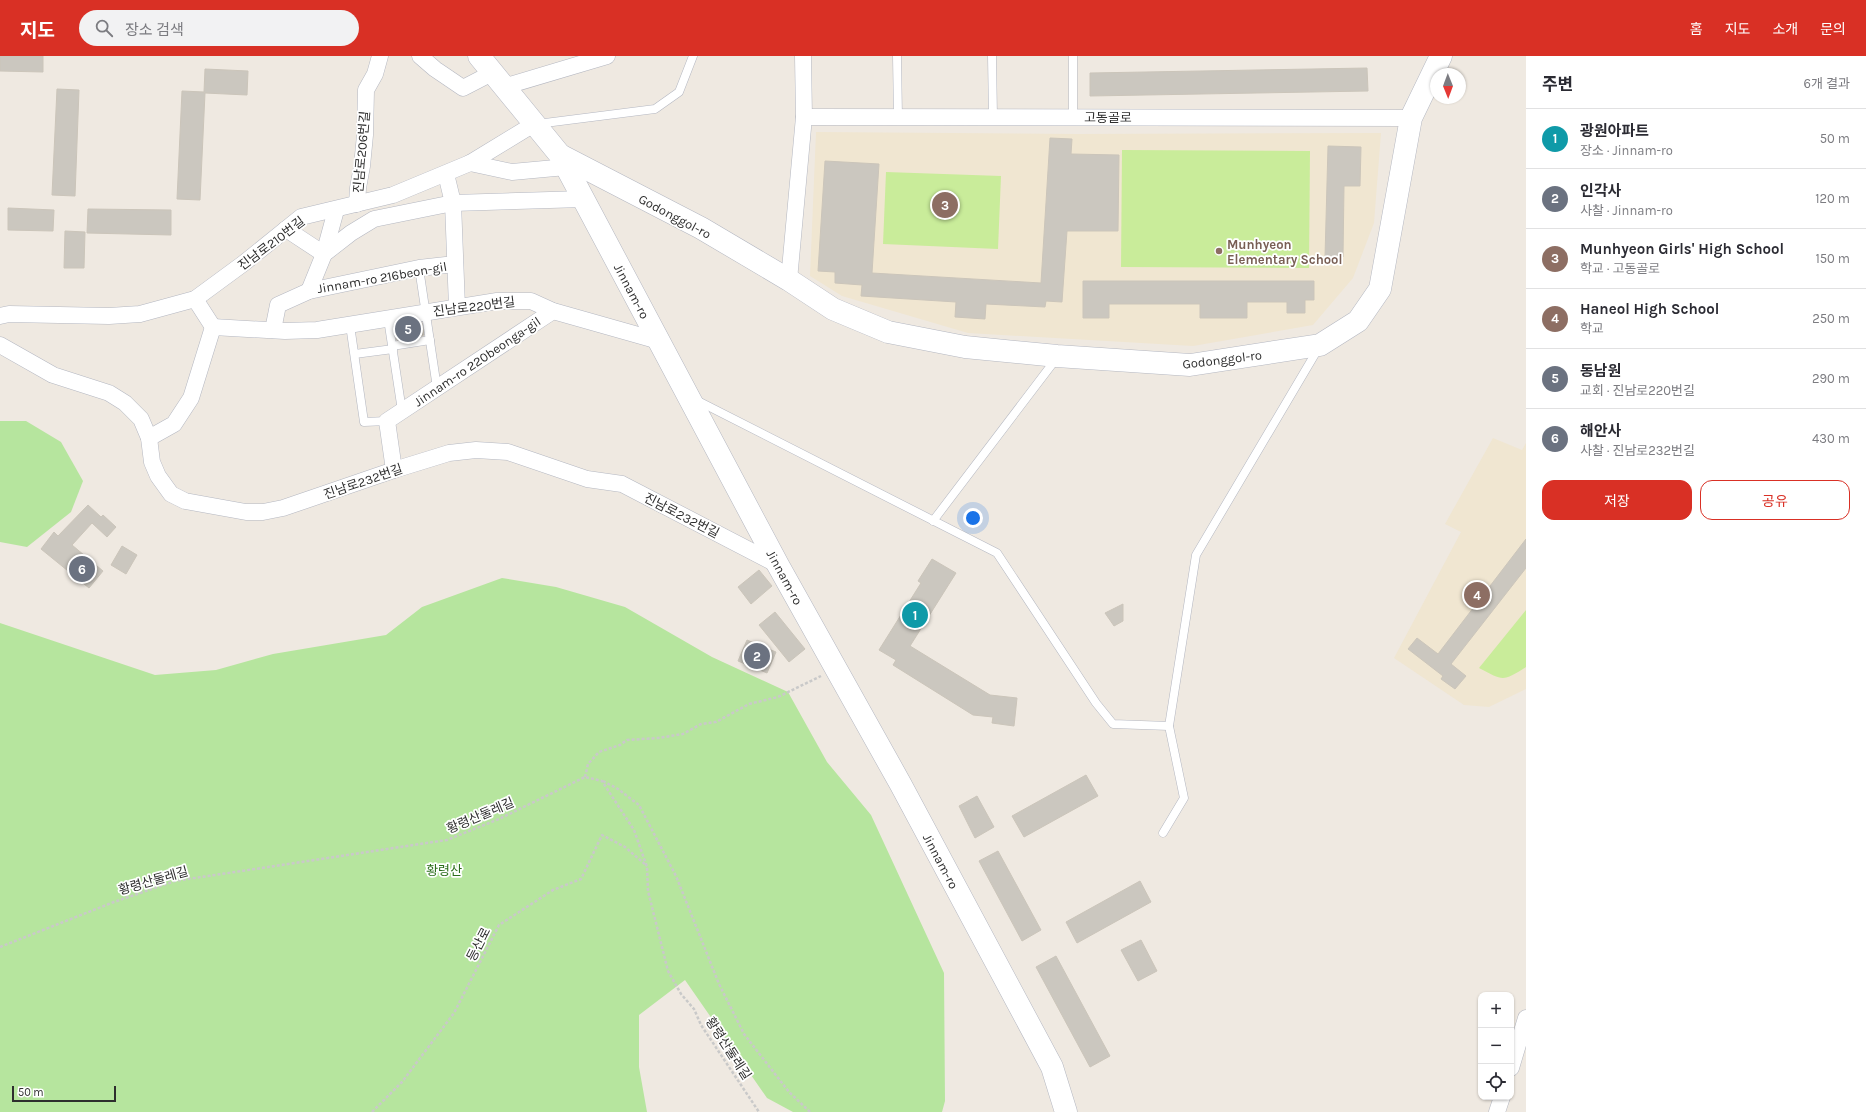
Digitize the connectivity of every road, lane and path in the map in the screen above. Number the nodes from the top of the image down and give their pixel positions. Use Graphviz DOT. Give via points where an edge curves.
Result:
graph roads {
  1 [pos="380,56"];
  2 [pos="420,56"];
  3 [pos="606,56"];
  4 [pos="693,56"];
  5 [pos="802,56"];
  6 [pos="897,56"];
  7 [pos="992,56"];
  8 [pos="1073,56"];
  9 [pos="1441,56"];
  10 [pos="492,72"];
  11 [pos="804,117"];
  12 [pos="898,117"];
  13 [pos="993,117"];
  14 [pos="1073,117"];
  15 [pos="1412,118"];
  16 [pos="534,124"];
  17 [pos="563,161"];
  18 [pos="470,163"];
  19 [pos="446,174"];
  20 [pos="583,199"];
  21 [pos="453,203"];
  22 [pos="357,204"];
  23 [pos="336,210"];
  24 [pos="286,229"];
  25 [pos="324,254"];
  26 [pos="455,264"];
  27 [pos="419,268"];
  28 [pos="789,280"];
  29 [pos="309,290"];
  30 [pos="195,299"];
  31 [pos="457,307"];
  32 [pos="553,311"];
  33 [pos="426,312"];
  34 [pos="0,316"];
  35 [pos="388,319"];
  36 [pos="350,325"];
  37 [pos="213,327"];
  38 [pos="273,330"];
  39 [pos="430,340"];
  40 [pos="658,341"];
  41 [pos="0,345"];
  42 [pos="1320,345"];
  43 [pos="392,347"];
  44 [pos="355,354"];
  45 [pos="1057,356"];
  46 [pos="437,388"];
  47 [pos="688,396"];
  48 [pos="402,411"];
  49 [pos="387,421"];
  50 [pos="149,438"];
  51 [pos="394,470"];
  52 [pos="933,520"];
  53 [pos="778,565"];
  54 [pos="841,678"];
  55 [pos="1169,726"];
  56 [pos="585,777"];
  57 [pos="602,781"];
  58 [pos="1163,833"];
  59 [pos="648,867"];
  60 [pos="0,947"];
  61 [pos="1526,1018"];
  62 [pos="1512,1064"];
  63 [pos="372,1112"];
  64 [pos="759,1112"];
  65 [pos="810,1112"];
  66 [pos="1066,1112"];
  1 -- 22 [label="street, 진남로206번길" via="375,74 366,90 365,135"];
  2 -- 10 [label="street" via="463,88"];
  3 -- 10 [label="street"];
  4 -- 16 [label="lane" via="679,92 655,110"];
  5 -- 11 [label="street"];
  6 -- 12 [label="lane"];
  7 -- 13 [label="lane"];
  8 -- 14 [label="lane"];
  9 -- 15 [label="main road, Godonggol-ro"];
  10 -- 16 [label="main road, Jinnam-ro"];
  11 -- 12 [label="street, 고동골로"];
  11 -- 28 [label="street"];
  12 -- 13 [label="street, 고동골로"];
  13 -- 14 [label="street, 고동골로"];
  14 -- 15 [label="street, 고동골로"];
  15 -- 42 [label="main road, Godonggol-ro" via="1380,289 1358,321"];
  16 -- 17 [label="main road, Jinnam-ro"];
  16 -- 18 [label="street, 진남로210번길"];
  17 -- 18 [label="street" via="512,172"];
  17 -- 20 [label="main road, Jinnam-ro"];
  17 -- 28 [label="main road, Godonggol-ro" via="701,228"];
  18 -- 19 [label="street, 진남로210번길"];
  19 -- 21 [label="street"];
  19 -- 22 [label="street, 진남로210번길" via="393,195"];
  20 -- 21 [label="street"];
  20 -- 40 [label="main road, Jinnam-ro"];
  21 -- 25 [label="street" via="374,219"];
  21 -- 26 [label="street"];
  22 -- 23 [label="street, 진남로210번길"];
  23 -- 24 [label="street, 진남로210번길" via="301,217"];
  23 -- 25 [label="street"];
  24 -- 25 [label="street"];
  24 -- 30 [label="street, 진남로210번길"];
  25 -- 29 [label="street"];
  26 -- 27 [label="street, Jinnam-ro 216beon-gil"];
  26 -- 31 [label="street"];
  27 -- 29 [label="street, Jinnam-ro 216beon-gil"];
  27 -- 33 [label="lane"];
  28 -- 45 [label="main road, Godonggol-ro" via="833,309 888,332 964,347"];
  29 -- 38 [label="street, Jinnam-ro 216beon-gil" via="278,305"];
  30 -- 34 [label="street, 진남로210번길" via="140,314"];
  30 -- 37 [label="street"];
  31 -- 32 [label="street, 진남로220번길" via="514,300 531,301"];
  31 -- 33 [label="street, 진남로220번길"];
  32 -- 40 [label="street, 진남로220번길"];
  32 -- 46 [label="street, Jinnam-ro 220beonga-gil"];
  33 -- 35 [label="street, 진남로220번길"];
  33 -- 39 [label="lane"];
  35 -- 36 [label="street, 진남로220번길"];
  35 -- 43 [label="lane, Jinnam-ro 220beonga-gil"];
  36 -- 38 [label="street, 진남로220번길" via="318,330"];
  36 -- 44 [label="lane"];
  37 -- 38 [label="street, 진남로220번길"];
  37 -- 50 [label="street" via="191,398 174,424"];
  39 -- 43 [label="lane"];
  39 -- 46 [label="lane"];
  40 -- 47 [label="main road, Jinnam-ro"];
  41 -- 50 [label="street, 진남로232번길" via="54,375 109,393 125,403 141,419"];
  42 -- 45 [label="main road, Godonggol-ro" via="1190,365"];
  42 -- 55 [label="lane" via="1196,555"];
  43 -- 44 [label="lane"];
  43 -- 48 [label="lane, Jinnam-ro 220beonga-gil"];
  44 -- 49 [label="lane" via="364,422"];
  45 -- 52 [label="lane"];
  46 -- 48 [label="street, Jinnam-ro 220beonga-gil"];
  47 -- 52 [label="lane"];
  47 -- 53 [label="main road, Jinnam-ro"];
  48 -- 49 [label="street, Jinnam-ro 220beonga-gil"];
  49 -- 51 [label="street"];
  50 -- 51 [label="street, 진남로232번길" via="152,462 171,494 185,501 246,512 283,508"];
  51 -- 53 [label="street, 진남로232번길" via="449,453 476,450 508,452 587,479 622,484"];
  52 -- 55 [label="lane" via="997,553 1096,703 1113,724"];
  53 -- 54 [label="main road, Jinnam-ro"];
  54 -- 56 [label="path" via="819,676 778,697 749,704 716,722 701,724 683,734 626,740 620,745 599,752 588,764"];
  54 -- 66 [label="main road, Jinnam-ro" via="1052,1067"];
  55 -- 58 [label="lane" via="1184,798"];
  56 -- 57 [label="path"];
  56 -- 60 [label="path, 황령산둘레길" via="499,819 446,840 175,882 114,902"];
  57 -- 59 [label="path, 황령산둘레길" via="634,830"];
  57 -- 65 [label="path" via="639,805 676,876 719,984 744,1034 789,1092"];
  59 -- 63 [label="path, 등산로" via="625,847 602,835 581,879 553,890 499,925 454,1013 402,1082"];
  59 -- 64 [label="path, 황령산둘레길" via="648,891 668,972"];
  61 -- 62 [label="street"];
}
